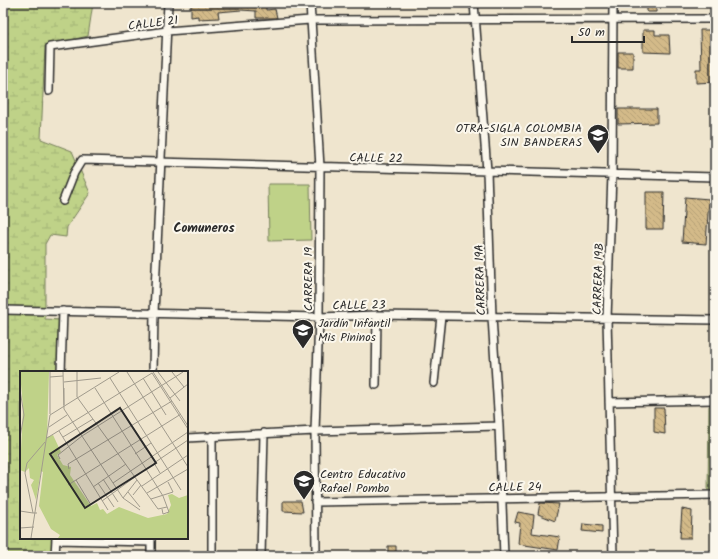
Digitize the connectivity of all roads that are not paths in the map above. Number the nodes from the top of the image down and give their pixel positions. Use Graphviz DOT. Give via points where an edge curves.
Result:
graph roads {
  1 [pos="168,3"];
  2 [pos="310,3"];
  3 [pos="474,3"];
  4 [pos="613,3"];
  5 [pos="715,19"];
  6 [pos="310,20"];
  7 [pos="612,20"];
  8 [pos="475,21"];
  9 [pos="167,31"];
  10 [pos="49,91"];
  11 [pos="161,162"];
  12 [pos="320,168"];
  13 [pos="487,171"];
  14 [pos="612,174"];
  15 [pos="715,176"];
  16 [pos="63,201"];
  17 [pos="3,310"];
  18 [pos="63,311"];
  19 [pos="154,312"];
  20 [pos="377,316"];
  21 [pos="441,316"];
  22 [pos="319,317"];
  23 [pos="492,317"];
  24 [pos="607,319"];
  25 [pos="715,320"];
  26 [pos="61,371"];
  27 [pos="153,371"];
  28 [pos="434,383"];
  29 [pos="376,386"];
  30 [pos="715,400"];
  31 [pos="609,402"];
  32 [pos="499,426"];
  33 [pos="315,430"];
  34 [pos="264,433"];
  35 [pos="212,436"];
  36 [pos="188,438"];
  37 [pos="715,495"];
  38 [pos="612,496"];
  39 [pos="501,498"];
  40 [pos="316,502"];
  41 [pos="56,539"];
  42 [pos="151,540"];
  43 [pos="715,555"];
  44 [pos="55,556"];
  45 [pos="152,556"];
  46 [pos="212,556"];
  47 [pos="262,556"];
  48 [pos="316,556"];
  49 [pos="504,556"];
  50 [pos="613,556"];
  51 [pos="705,556"];
  1 -- 9 [label="street"];
  2 -- 6 [label="street, CARRERA 19"];
  3 -- 8 [label="street, CARRERA 19A"];
  4 -- 7 [label="street, CARRERA 19B"];
  5 -- 7 [label="street, CALLE 21"];
  6 -- 8 [label="street, CALLE 21"];
  6 -- 9 [label="street, CALLE 21"];
  6 -- 12 [label="street, CARRERA 19"];
  7 -- 8 [label="street, CALLE 21"];
  7 -- 14 [label="street, CARRERA 19B"];
  8 -- 13 [label="street, CARRERA 19A"];
  9 -- 10 [label="street, CALLE 21" via="50,47"];
  9 -- 11 [label="street"];
  11 -- 12 [label="street, CALLE 22"];
  11 -- 16 [label="street, CALLE 22" via="82,160"];
  11 -- 19 [label="street"];
  12 -- 13 [label="street, CALLE 22"];
  12 -- 22 [label="street, CARRERA 19"];
  13 -- 14 [label="street, CALLE 22"];
  13 -- 23 [label="street, CARRERA 19A"];
  14 -- 15 [label="street, CALLE 22"];
  14 -- 24 [label="street, CARRERA 19B"];
  17 -- 18 [label="street, CALLE 23"];
  18 -- 19 [label="street, CALLE 23"];
  18 -- 26 [label="street"];
  19 -- 22 [label="street, CALLE 23"];
  19 -- 27 [label="street"];
  20 -- 21 [label="street, CALLE 23"];
  20 -- 22 [label="street, CALLE 23"];
  20 -- 29 [label="street"];
  21 -- 23 [label="street, CALLE 23"];
  21 -- 28 [label="street"];
  22 -- 33 [label="street, CARRERA 19"];
  23 -- 24 [label="street, CALLE 23"];
  23 -- 32 [label="street, CARRERA 19A"];
  24 -- 25 [label="street, CALLE 23"];
  24 -- 31 [label="street, CARRERA 19B"];
  30 -- 31 [label="street"];
  31 -- 38 [label="street, CARRERA 19B"];
  32 -- 33 [label="street"];
  32 -- 39 [label="street, CARRERA 19A"];
  33 -- 34 [label="street"];
  33 -- 40 [label="street, CARRERA 19"];
  34 -- 35 [label="street"];
  34 -- 47 [label="street"];
  35 -- 36 [label="street"];
  35 -- 46 [label="street"];
  37 -- 38 [label="street, CALLE 24"];
  38 -- 39 [label="street, CALLE 24"];
  38 -- 50 [label="street, CARRERA 19B"];
  39 -- 40 [label="street, CALLE 24"];
  39 -- 49 [label="street, CARRERA 19A"];
  40 -- 48 [label="street, CARRERA 19"];
  41 -- 42 [label="street"];
  41 -- 44 [label="street"];
  42 -- 45 [label="street"];
  43 -- 51 [label="street"];
}
